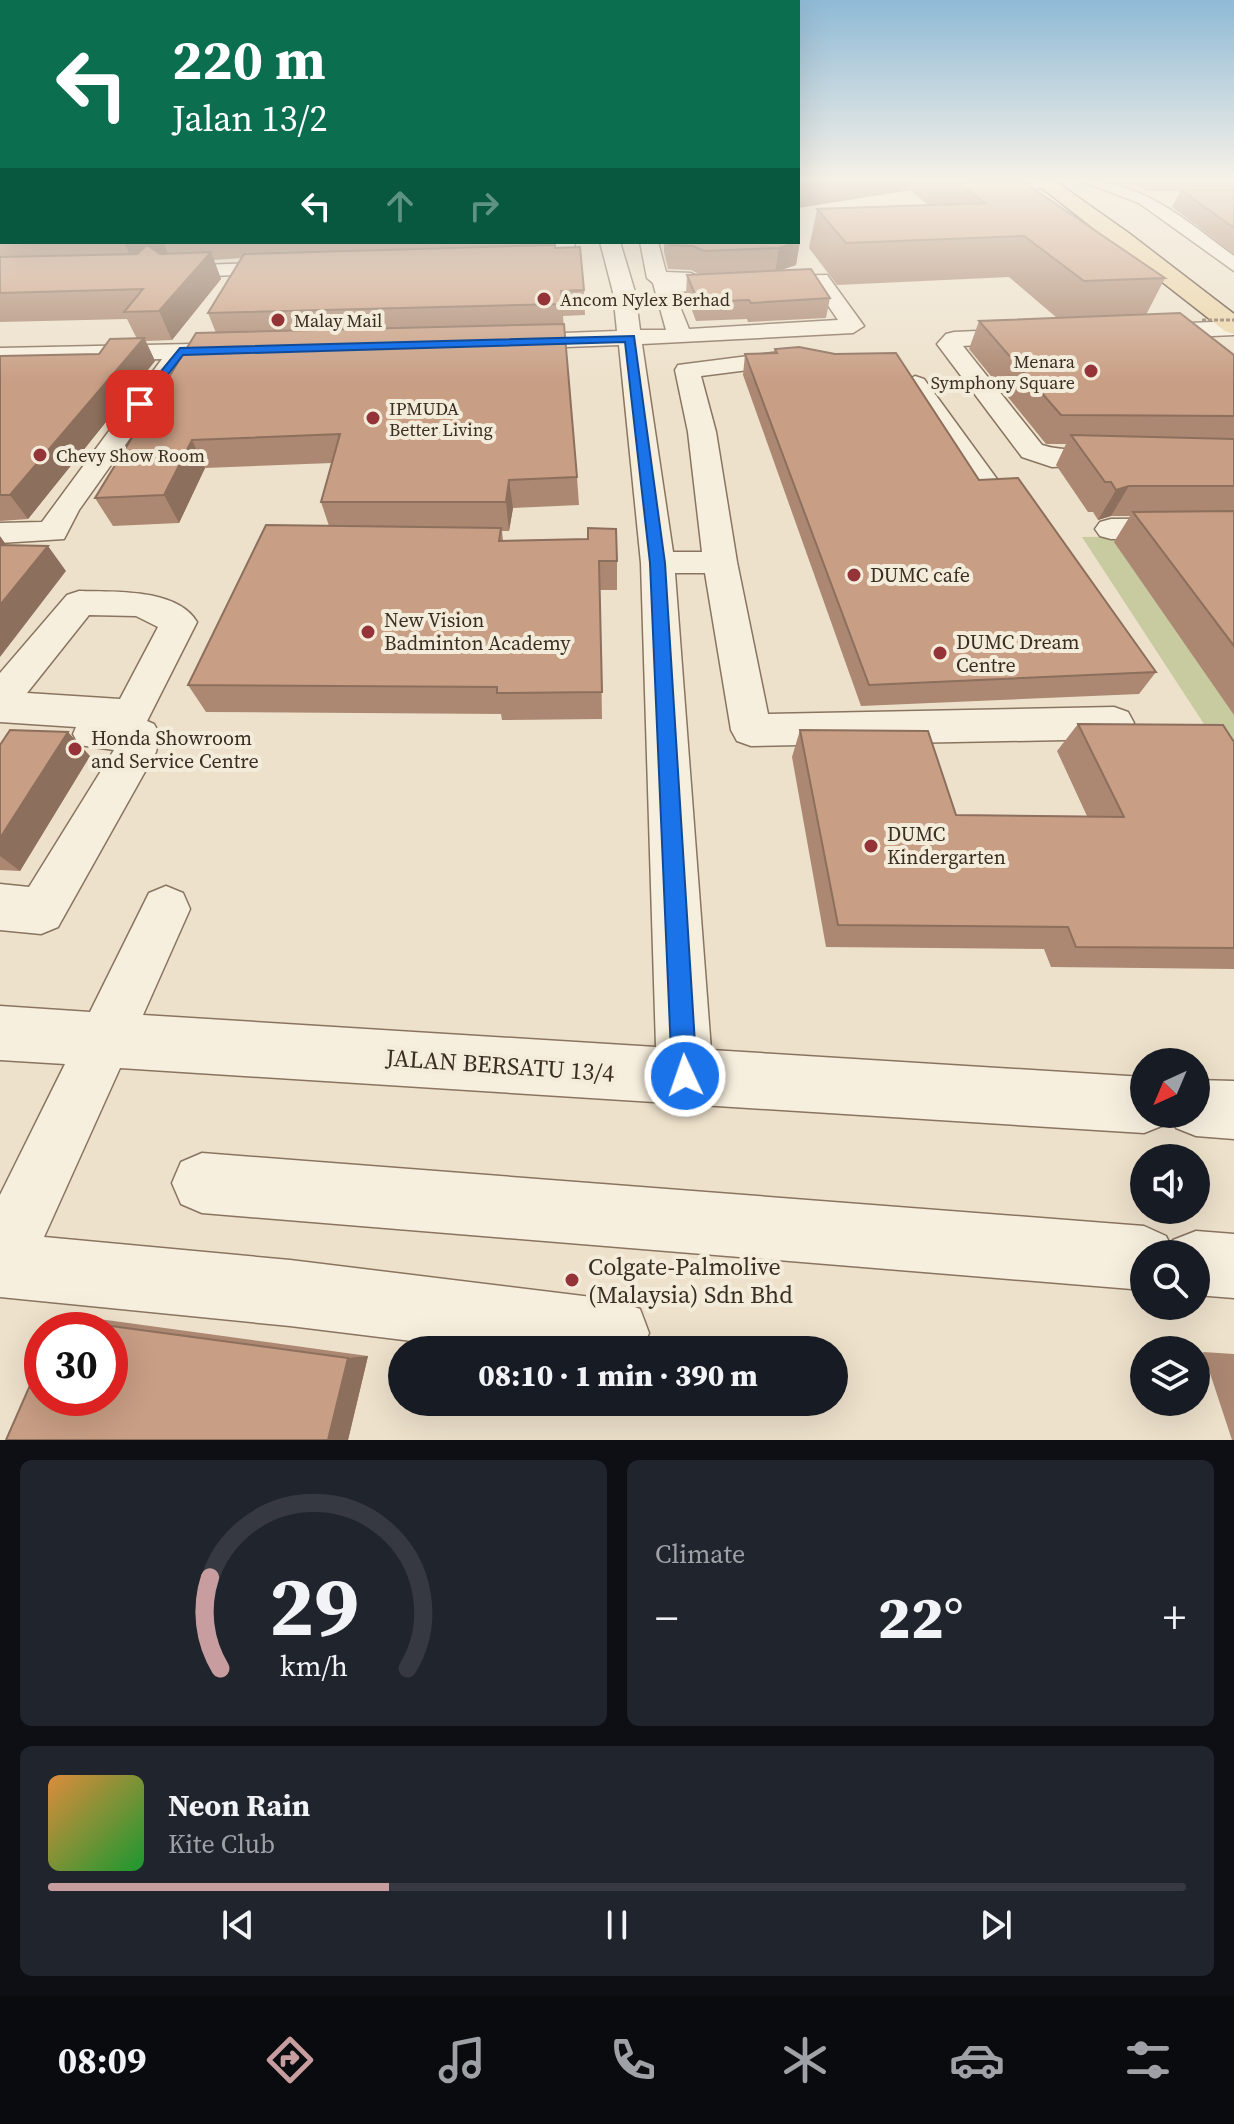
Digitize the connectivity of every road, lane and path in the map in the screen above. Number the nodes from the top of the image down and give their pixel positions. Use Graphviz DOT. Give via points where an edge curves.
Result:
graph roads {
  1 [pos="1131,248"];
  2 [pos="1166,248"];
  3 [pos="1214,248"];
  4 [pos="185,252"];
  5 [pos="560,254"];
  6 [pos="620,255"];
  7 [pos="807,262"];
  8 [pos="1234,265"];
  9 [pos="316,267"];
  10 [pos="662,290"];
  11 [pos="1234,298"];
  12 [pos="572,319"];
  13 [pos="1202,320"];
  14 [pos="1234,325"];
  15 [pos="1179,330"];
  16 [pos="1119,333"];
  17 [pos="0,334"];
  18 [pos="680,336"];
  19 [pos="1044,336"];
  20 [pos="630,339"];
  21 [pos="91,344"];
  22 [pos="1201,349"];
  23 [pos="180,351"];
  24 [pos="0,355"];
  25 [pos="819,362"];
  26 [pos="902,362"];
  27 [pos="66,372"];
  28 [pos="0,374"];
  29 [pos="1143,457"];
  30 [pos="991,492"];
  31 [pos="1234,528"];
  32 [pos="1111,529"];
  33 [pos="0,533"];
  34 [pos="645,550"];
  35 [pos="720,562"];
  36 [pos="15,719"];
  37 [pos="1114,723"];
  38 [pos="0,907"];
  39 [pos="166,909"];
  40 [pos="105,1040"];
  41 [pos="5,1043"];
  42 [pos="685,1076"];
  43 [pos="1130,1104"];
  44 [pos="1210,1109"];
  45 [pos="1234,1110"];
  46 [pos="202,1183"];
  47 [pos="1130,1257"];
  48 [pos="0,1264"];
  49 [pos="1210,1264"];
  50 [pos="1234,1266"];
  51 [pos="616,1333"];
  1 -- 14 [label="main road"];
  2 -- 11 [label="main road"];
  3 -- 8 [label="street"];
  4 -- 9 [label="street" via="172,272"];
  5 -- 6 [label="street"];
  6 -- 7 [label="street" via="664,280 811,274"];
  6 -- 10 [label="street"];
  6 -- 20 [label="street"];
  10 -- 18 [label="street"];
  10 -- 18 [label="street" via="661,286 820,279 853,326"];
  12 -- 20 [label="street" via="502,333"];
  13 -- 14 [label="path, bridge"];
  14 -- 15 [label="street"];
  15 -- 16 [label="street"];
  15 -- 22 [label="street"];
  17 -- 21 [label="street"];
  18 -- 20 [label="street"];
  19 -- 29 [label="street" via="954,339 949,344 1032,451 1052,458"];
  20 -- 34 [label="street"];
  21 -- 23 [label="street"];
  21 -- 23 [label="street" via="252,340"];
  21 -- 24 [label="street"];
  23 -- 33 [label="street" via="53,532"];
  25 -- 35 [label="street" via="795,357 687,370 702,432"];
  26 -- 30 [label="street"];
  27 -- 28 [label="street"];
  31 -- 32 [label="street"];
  34 -- 35 [label="street"];
  34 -- 42 [label="street"];
  35 -- 37 [label="street" via="751,730"];
  36 -- 38 [label="street" via="140,735 41,911"];
  39 -- 40 [label="street"];
  40 -- 41 [label="street, JALAN BERSATU 13/4"];
  40 -- 42 [label="street, JALAN BERSATU 13/4"];
  40 -- 48 [label="street"];
  42 -- 43 [label="street, JALAN BERSATU 13/4"];
  44 -- 45 [label="street"];
  46 -- 47 [label="street"];
  48 -- 51 [label="street"];
  49 -- 50 [label="street"];
}
